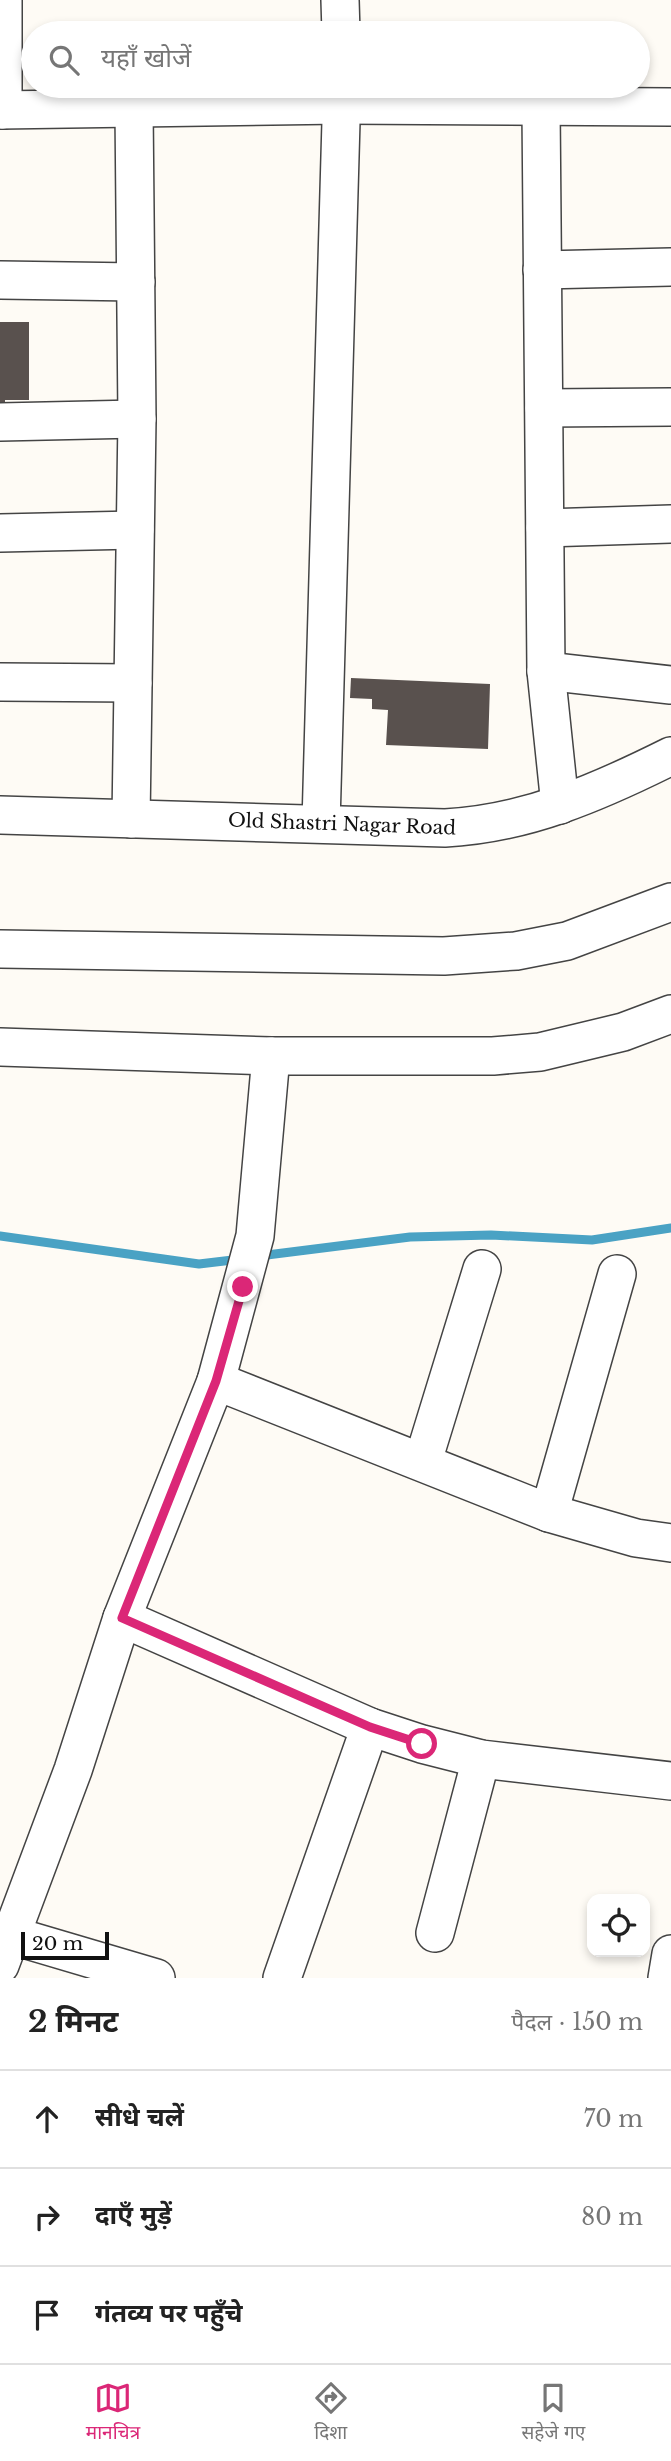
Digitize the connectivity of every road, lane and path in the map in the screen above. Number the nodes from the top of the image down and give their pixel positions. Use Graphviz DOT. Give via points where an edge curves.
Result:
graph roads {
  1 [pos="3,0"];
  2 [pos="340,0"];
  3 [pos="341,21"];
  4 [pos="294,98"];
  5 [pos="342,98"];
  6 [pos="388,98"];
  7 [pos="671,107"];
  8 [pos="134,108"];
  9 [pos="541,108"];
  10 [pos="2,110"];
  11 [pos="671,267"];
  12 [pos="542,270"];
  13 [pos="0,280"];
  14 [pos="136,282"];
  15 [pos="671,407"];
  16 [pos="544,408"];
  17 [pos="137,419"];
  18 [pos="0,422"];
  19 [pos="671,524"];
  20 [pos="545,528"];
  21 [pos="135,530"];
  22 [pos="0,533"];
  23 [pos="546,671"];
  24 [pos="0,682"];
  25 [pos="133,683"];
  26 [pos="671,685"];
  27 [pos="671,756"];
  28 [pos="560,805"];
  29 [pos="0,815"];
  30 [pos="131,818"];
  31 [pos="321,823"];
  32 [pos="671,902"];
  33 [pos="0,949"];
  34 [pos="671,1014"];
  35 [pos="0,1047"];
  36 [pos="271,1056"];
  37 [pos="482,1269"];
  38 [pos="617,1274"];
  39 [pos="216,1381"];
  40 [pos="423,1461"];
  41 [pos="549,1513"];
  42 [pos="671,1543"];
  43 [pos="122,1618"];
  44 [pos="370,1727"];
  45 [pos="481,1759"];
  46 [pos="671,1781"];
  47 [pos="435,1933"];
  48 [pos="4,1945"];
  49 [pos="671,1954"];
  50 [pos="156,1978"];
  51 [pos="282,1978"];
  52 [pos="667,1978"];
  1 -- 10 [label="street"];
  2 -- 3 [label="street"];
  4 -- 8 [label="street"];
  5 -- 31 [label="street"];
  6 -- 9 [label="street"];
  7 -- 9 [label="street"];
  8 -- 10 [label="street"];
  8 -- 14 [label="street"];
  9 -- 12 [label="street"];
  11 -- 12 [label="street"];
  12 -- 16 [label="street"];
  13 -- 14 [label="street"];
  14 -- 17 [label="street"];
  15 -- 16 [label="street"];
  16 -- 20 [label="street"];
  17 -- 18 [label="street"];
  17 -- 21 [label="street"];
  19 -- 20 [label="street"];
  20 -- 23 [label="street"];
  21 -- 22 [label="street"];
  21 -- 25 [label="street"];
  23 -- 26 [label="street"];
  23 -- 28 [label="street"];
  24 -- 25 [label="street"];
  25 -- 30 [label="street"];
  27 -- 28 [label="street, Old Shastri Nagar Road"];
  28 -- 31 [label="street, Old Shastri Nagar Road" via="482,827"];
  29 -- 30 [label="street, Old Shastri Nagar Road"];
  30 -- 31 [label="street, Old Shastri Nagar Road"];
  32 -- 33 [label="street" via="567,941 516,951 432,956"];
  34 -- 36 [label="street" via="622,1032 540,1052"];
  35 -- 36 [label="street"];
  36 -- 39 [label="street" via="255,1236"];
  37 -- 40 [label="street"];
  38 -- 41 [label="street"];
  39 -- 40 [label="street"];
  39 -- 43 [label="street"];
  40 -- 41 [label="street"];
  41 -- 42 [label="street" via="636,1538"];
  43 -- 44 [label="street"];
  43 -- 48 [label="street" via="73,1770"];
  44 -- 45 [label="street"];
  44 -- 51 [label="street"];
  45 -- 46 [label="street"];
  45 -- 47 [label="street"];
  48 -- 50 [label="street"];
  49 -- 52 [label="street"];
}
